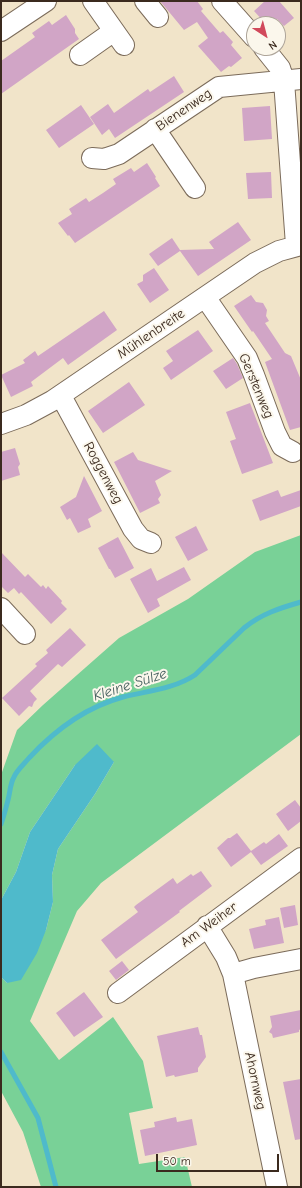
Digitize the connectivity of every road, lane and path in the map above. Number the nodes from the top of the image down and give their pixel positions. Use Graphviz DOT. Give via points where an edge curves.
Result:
graph roads {
  1 [pos="46,1"];
  2 [pos="93,1"];
  3 [pos="145,1"];
  4 [pos="222,1"];
  5 [pos="158,17"];
  6 [pos="246,28"];
  7 [pos="1,31"];
  8 [pos="80,55"];
  9 [pos="270,56"];
  10 [pos="293,80"];
  11 [pos="155,129"];
  12 [pos="92,158"];
  13 [pos="195,188"];
  14 [pos="298,245"];
  15 [pos="205,297"];
  16 [pos="61,396"];
  17 [pos="1,424"];
  18 [pos="294,452"];
  19 [pos="151,543"];
  20 [pos="1,608"];
  21 [pos="25,634"];
  22 [pos="301,858"];
  23 [pos="206,926"];
  24 [pos="301,959"];
  25 [pos="233,974"];
  26 [pos="118,993"];
  27 [pos="277,1187"];
  1 -- 7 [label="street"];
  2 -- 8 [label="street" via="119,38"];
  3 -- 5 [label="street"];
  4 -- 6 [label="street"];
  9 -- 10 [label="street"];
  10 -- 11 [label="street, Bienenweg" via="219,87"];
  10 -- 14 [label="street"];
  11 -- 12 [label="street, Bienenweg" via="119,154 104,159"];
  11 -- 13 [label="street"];
  14 -- 15 [label="street, Mühlenbreite" via="255,263"];
  15 -- 16 [label="street, Mühlenbreite"];
  15 -- 18 [label="street, Gerstenweg" via="247,358 282,446"];
  16 -- 17 [label="street, Mühlenbreite" via="32,412"];
  16 -- 19 [label="street, Roggenweg" via="133,529 141,539"];
  20 -- 21 [label="street"];
  22 -- 23 [label="street, Am Weiher"];
  23 -- 25 [label="street, Ahornweg" via="226,957"];
  23 -- 26 [label="street, Am Weiher"];
  24 -- 25 [label="street"];
  25 -- 27 [label="street, Ahornweg"];
}
